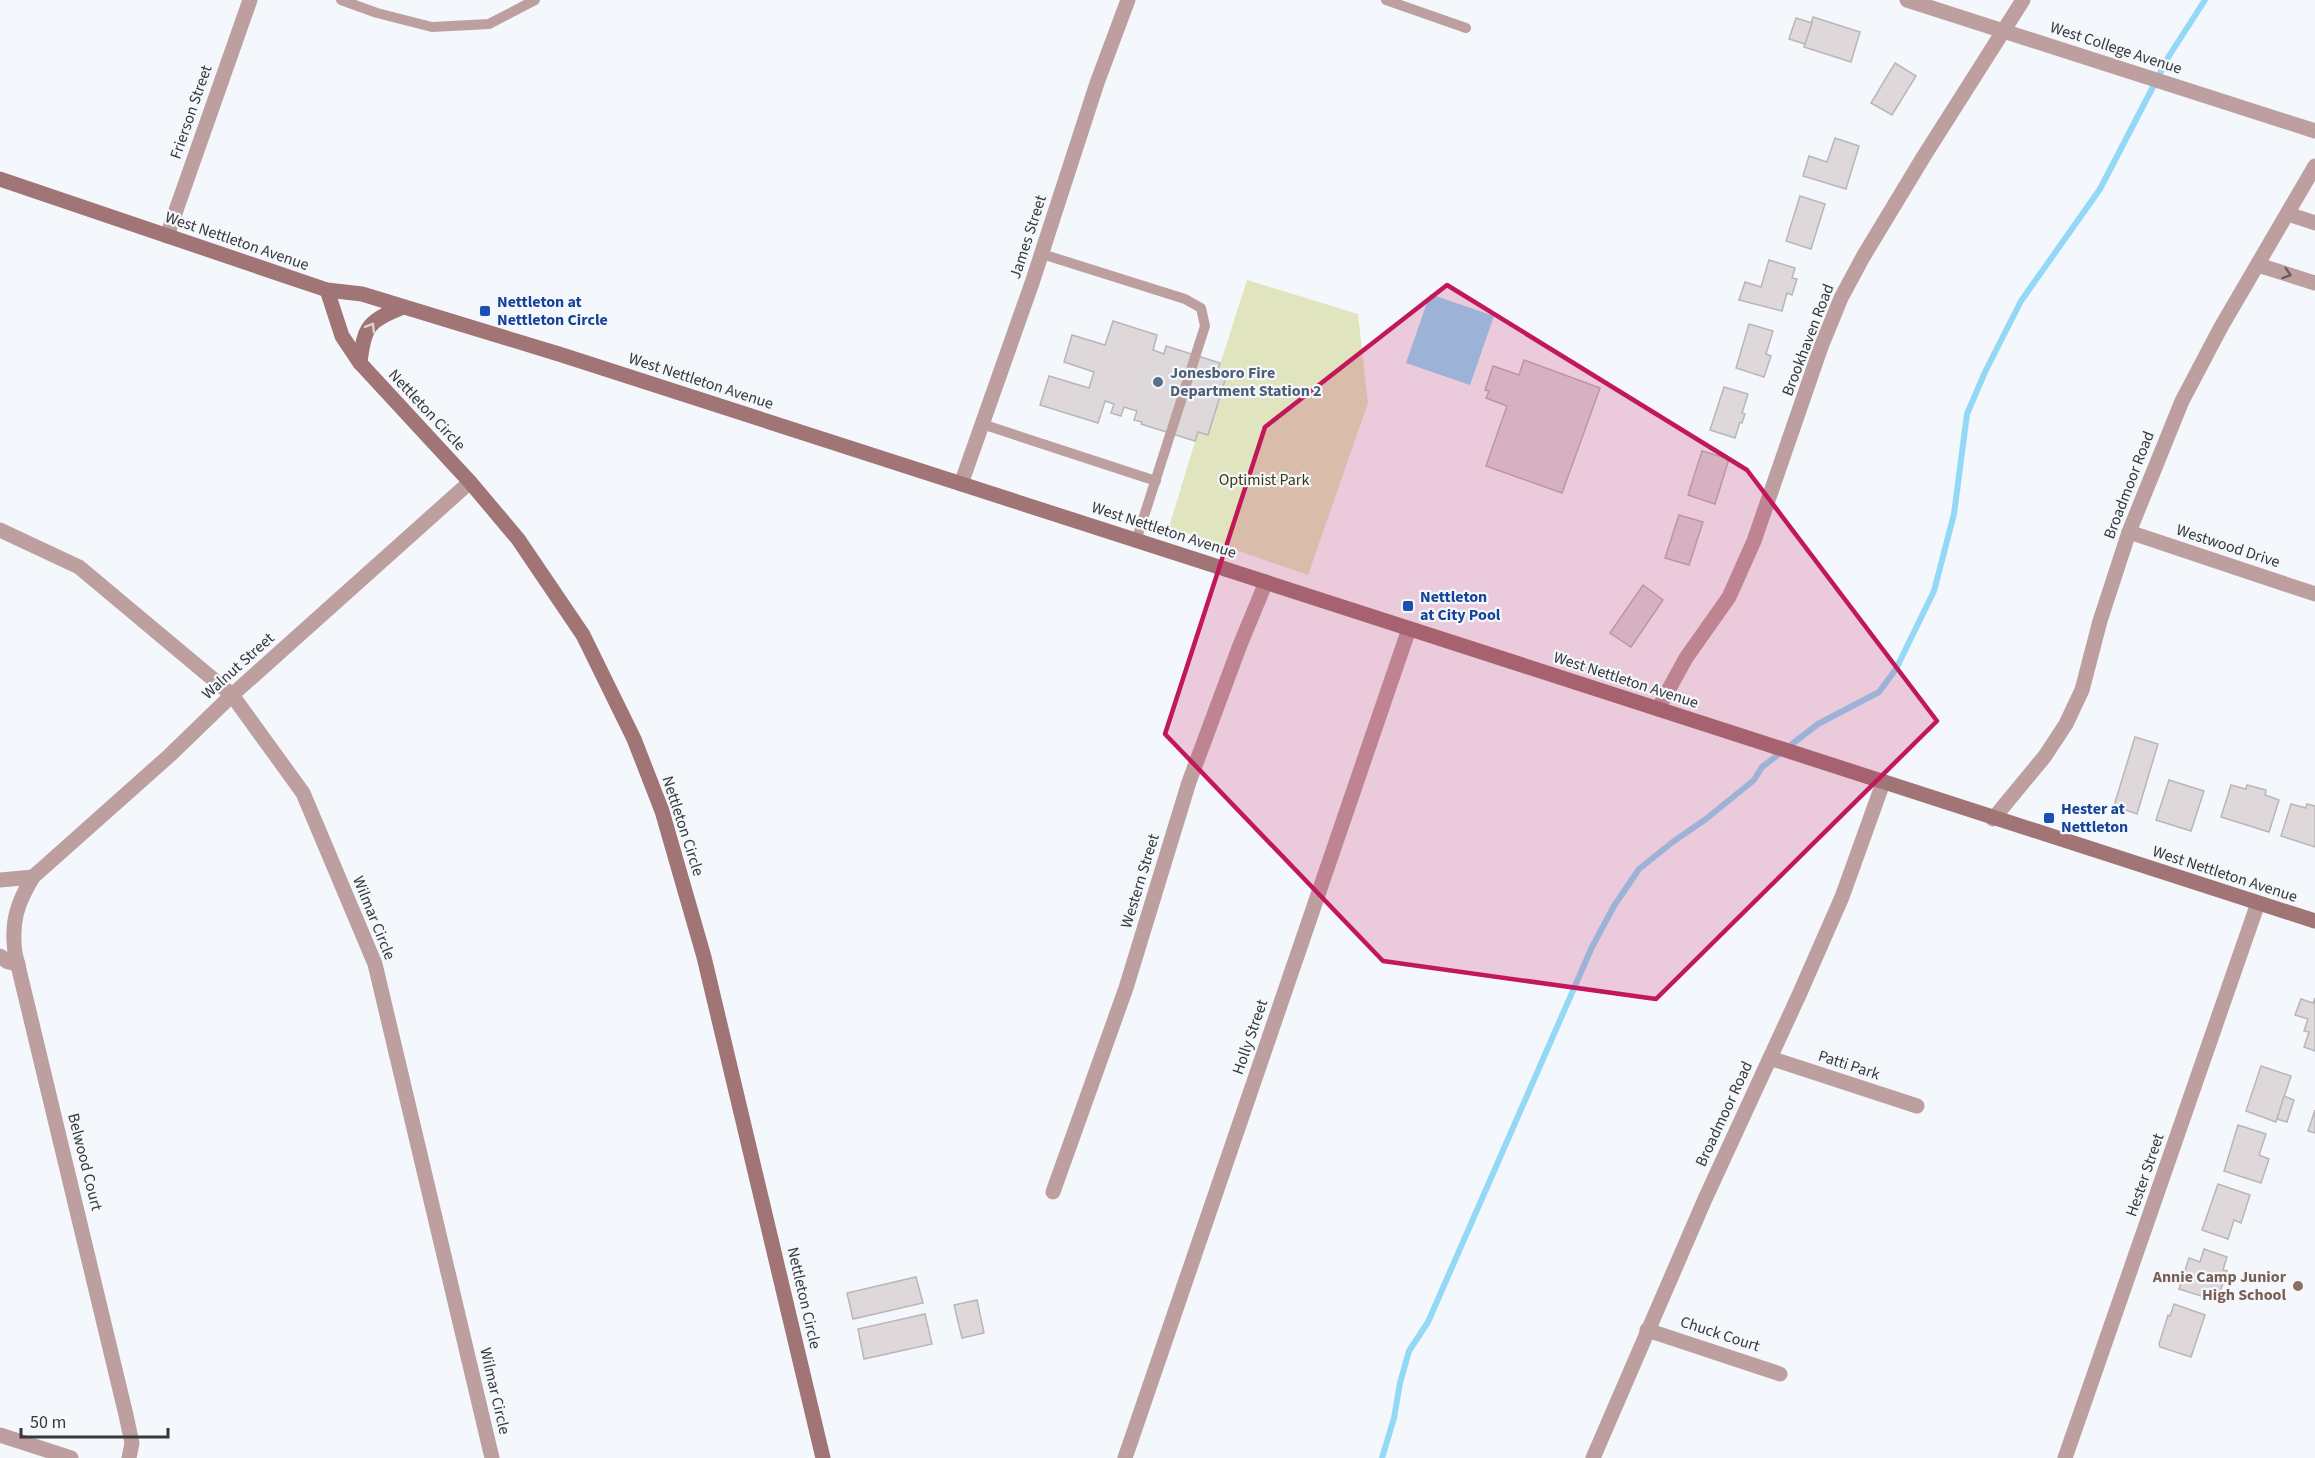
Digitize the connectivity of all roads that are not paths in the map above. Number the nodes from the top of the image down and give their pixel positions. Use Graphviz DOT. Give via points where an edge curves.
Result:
graph roads {
  1 [pos="250,0"];
  2 [pos="341,0"];
  3 [pos="535,0"];
  4 [pos="1128,0"];
  5 [pos="1386,0"];
  6 [pos="1907,0"];
  7 [pos="2023,0"];
  8 [pos="1466,28"];
  9 [pos="2003,31"];
  10 [pos="2315,131"];
  11 [pos="2315,166"];
  12 [pos="0,179"];
  13 [pos="2288,214"];
  14 [pos="2315,223"];
  15 [pos="167,236"];
  16 [pos="1042,254"];
  17 [pos="2258,265"];
  18 [pos="2315,283"];
  19 [pos="327,290"];
  20 [pos="403,307"];
  21 [pos="360,363"];
  22 [pos="982,424"];
  23 [pos="1155,481"];
  24 [pos="470,482"];
  25 [pos="961,484"];
  26 [pos="0,530"];
  27 [pos="2129,532"];
  28 [pos="1136,540"];
  29 [pos="1266,582"];
  30 [pos="2315,594"];
  31 [pos="1409,629"];
  32 [pos="232,695"];
  33 [pos="1658,709"];
  34 [pos="1883,783"];
  35 [pos="1993,819"];
  36 [pos="33,877"];
  37 [pos="0,880"];
  38 [pos="2258,903"];
  39 [pos="2315,921"];
  40 [pos="0,956"];
  41 [pos="18,964"];
  42 [pos="1770,1058"];
  43 [pos="1917,1106"];
  44 [pos="1053,1191"];
  45 [pos="1647,1329"];
  46 [pos="1780,1374"];
  47 [pos="0,1435"];
  48 [pos="71,1458"];
  49 [pos="129,1458"];
  50 [pos="492,1458"];
  51 [pos="823,1458"];
  52 [pos="1125,1458"];
  53 [pos="1593,1458"];
  54 [pos="2065,1458"];
  1 -- 15 [label="street, Frierson Street"];
  2 -- 3 [label="lane" via="432,27 489,24"];
  4 -- 16 [label="street, James Street"];
  5 -- 8 [label="lane"];
  6 -- 9 [label="street, West College Avenue"];
  7 -- 9 [label="street, Brookhaven Road"];
  9 -- 10 [label="street, West College Avenue"];
  9 -- 33 [label="street, Brookhaven Road" via="1841,298 1750,550 1729,597 1686,658"];
  11 -- 13 [label="street, Broadmoor Road"];
  12 -- 15 [label="street, West Nettleton Avenue"];
  13 -- 14 [label="street"];
  13 -- 17 [label="street, Broadmoor Road"];
  15 -- 19 [label="street, West Nettleton Avenue"];
  16 -- 22 [label="street, James Street"];
  16 -- 23 [label="lane" via="1185,299 1201,308 1205,326"];
  17 -- 18 [label="street, one-way"];
  17 -- 27 [label="street, Broadmoor Road" via="2182,401"];
  19 -- 20 [label="street, West Nettleton Avenue" via="362,294"];
  19 -- 21 [label="street, Nettleton Circle" via="342,336"];
  21 -- 20 [label="street, one-way" via="362,344 372,322"];
  20 -- 25 [label="street, West Nettleton Avenue"];
  21 -- 24 [label="street, Nettleton Circle"];
  22 -- 23 [label="lane"];
  22 -- 25 [label="street, James Street"];
  23 -- 28 [label="lane"];
  24 -- 32 [label="street, Walnut Street"];
  24 -- 51 [label="street, Nettleton Circle" via="518,539 583,635 634,739 662,811 704,957"];
  25 -- 28 [label="street, West Nettleton Avenue"];
  26 -- 32 [label="street, Wilmar Circle" via="79,567"];
  27 -- 30 [label="street, Westwood Drive"];
  27 -- 35 [label="street, Broadmoor Road" via="2073,711 2045,756"];
  28 -- 29 [label="street, West Nettleton Avenue"];
  29 -- 31 [label="street, West Nettleton Avenue"];
  29 -- 44 [label="street, Western Street" via="1188,782 1126,988"];
  31 -- 33 [label="street, West Nettleton Avenue"];
  31 -- 52 [label="street, Holly Street"];
  32 -- 36 [label="street, Walnut Street"];
  32 -- 50 [label="street, Wilmar Circle" via="303,793 375,964"];
  33 -- 34 [label="street, West Nettleton Avenue"];
  34 -- 35 [label="street, West Nettleton Avenue"];
  34 -- 42 [label="street, Broadmoor Road" via="1842,897"];
  35 -- 38 [label="street, West Nettleton Avenue"];
  36 -- 37 [label="street"];
  36 -- 41 [label="street, Belwood Court" via="15,914 13,939"];
  38 -- 39 [label="street, West Nettleton Avenue"];
  38 -- 54 [label="street, Hester Street"];
  40 -- 41 [label="street"];
  41 -- 49 [label="street, Belwood Court" via="132,1443"];
  42 -- 43 [label="street, Patti Park"];
  42 -- 45 [label="street, Broadmoor Road"];
  45 -- 46 [label="street, Chuck Court"];
  45 -- 53 [label="street, Broadmoor Road"];
  47 -- 48 [label="street"];
}
